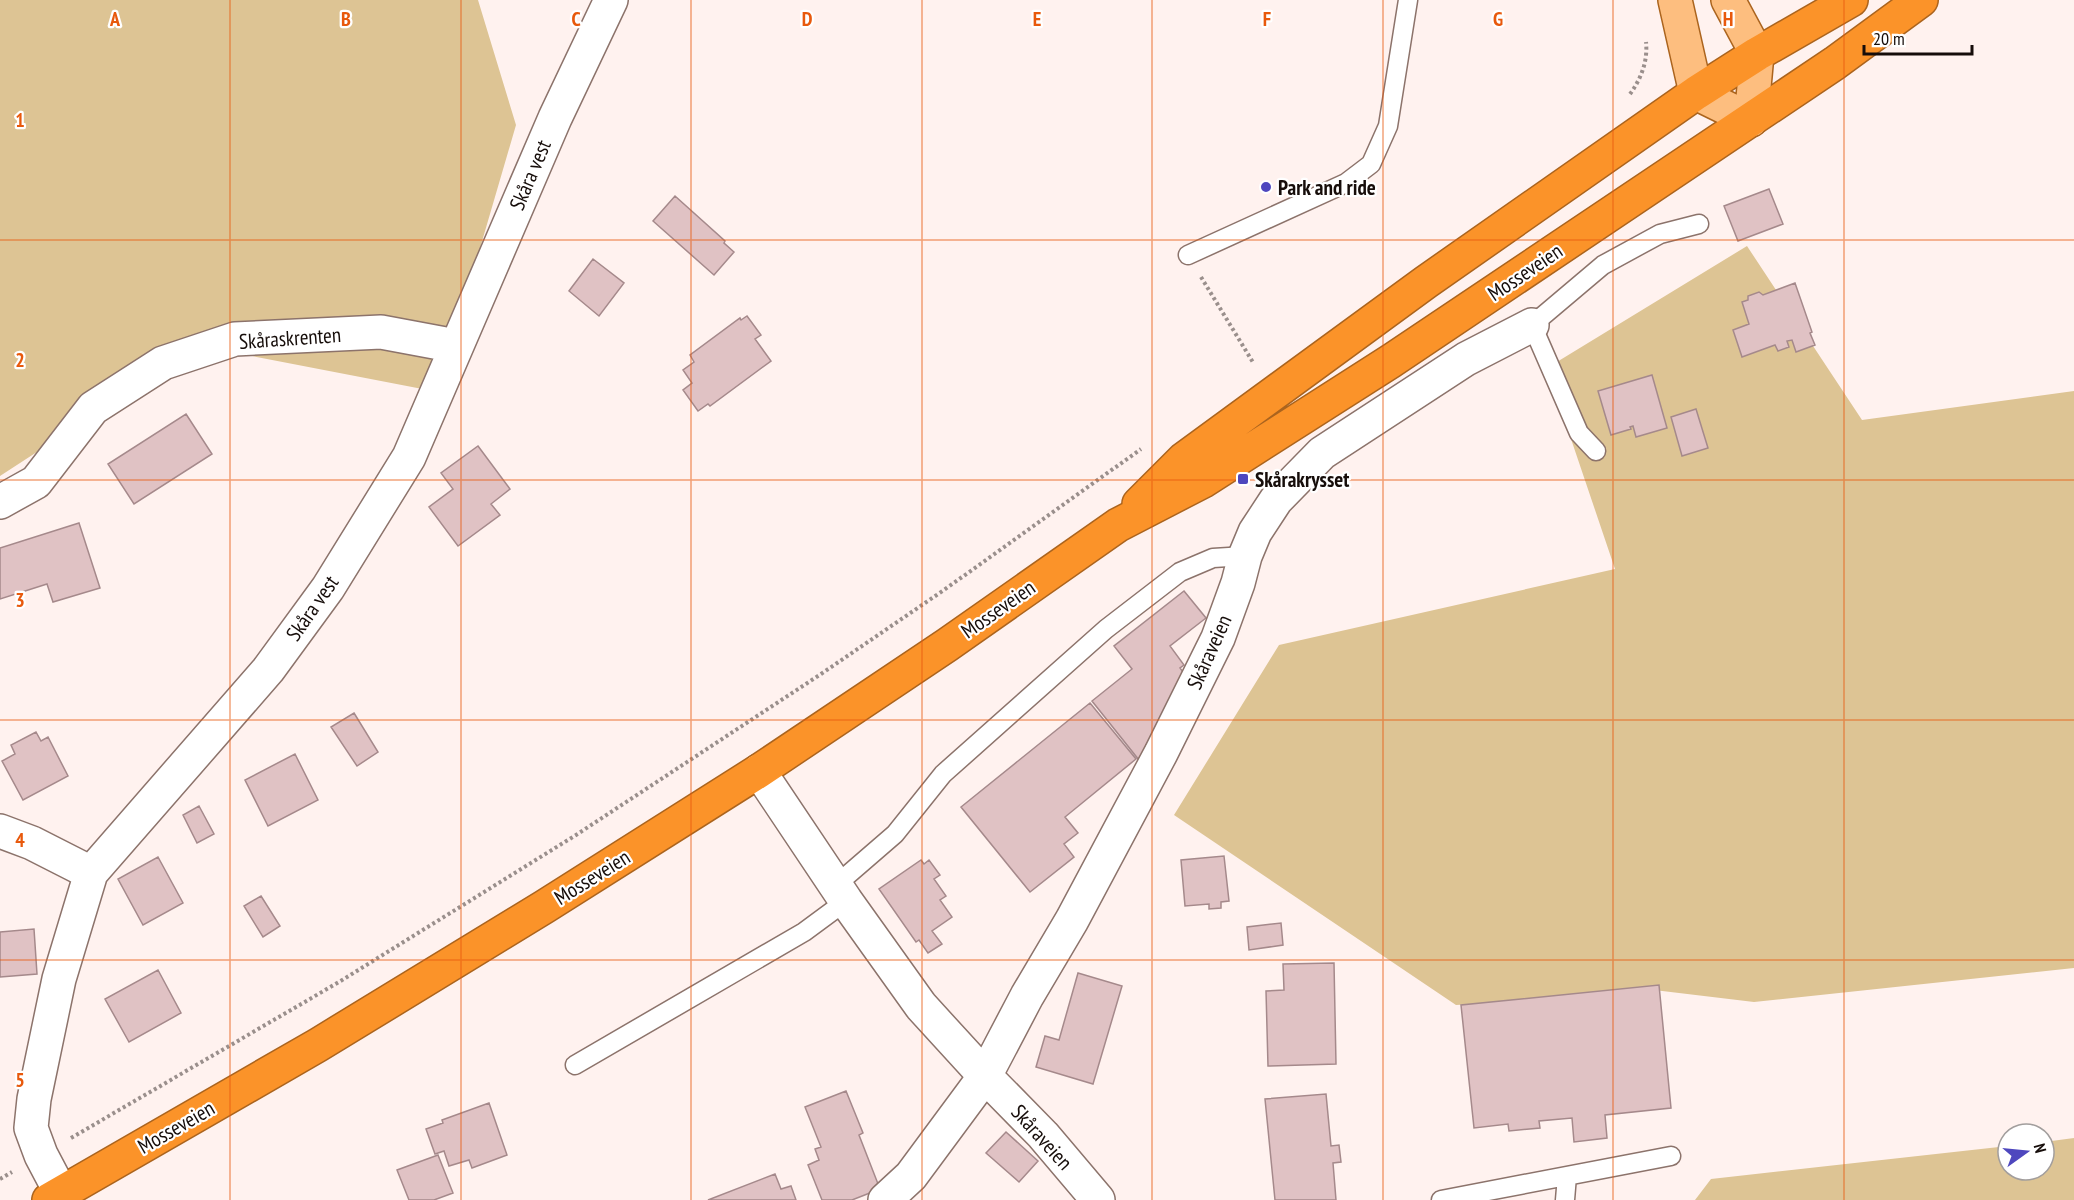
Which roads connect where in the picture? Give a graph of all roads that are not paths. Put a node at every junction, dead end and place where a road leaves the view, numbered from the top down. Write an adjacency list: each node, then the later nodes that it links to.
1 (611, 0): 13 (street, Skåra vest)
2 (1408, 0): 11 (lane)
3 (1675, 0): 8 (main road)
4 (1728, 0): 7 (main road)
5 (1851, 0): 7 (highway, Mosseveien)
6 (1921, 0): 9 (highway, Mosseveien)
7 (1757, 54): 8 (highway, Mosseveien); 9 (main road)
8 (1696, 93): 9 (main road); 16 (highway, Mosseveien)
9 (1751, 120): 16 (highway, Mosseveien)
10 (1699, 224): 12 (lane)
11 (1188, 255)
12 (1532, 325): 14 (lane); 17 (street, Skåraveien)
13 (456, 346): 15 (street, Skåraskrenten); 20 (street, Skåra vest)
14 (1596, 451)
15 (0, 502)
16 (1118, 525): 18 (highway, Mosseveien)
17 (1245, 555): 21 (lane); 23 (street, Skåraveien)
18 (759, 771): 21 (street, Skåraveien); 26 (highway, Mosseveien)
19 (0, 831): 20 (street)
20 (91, 873): 26 (street, Skåra vest)
21 (841, 893): 22 (lane); 23 (street, Skåraveien)
22 (575, 1065)
23 (985, 1076): 27 (street, Skåraveien); 28 (street, Skåraveien)
24 (1671, 1156): 25 (lane)
25 (1567, 1176): 29 (lane); 30 (lane)
26 (55, 1196)
27 (885, 1200)
28 (1098, 1200)
29 (1441, 1200)
30 (1565, 1200)

